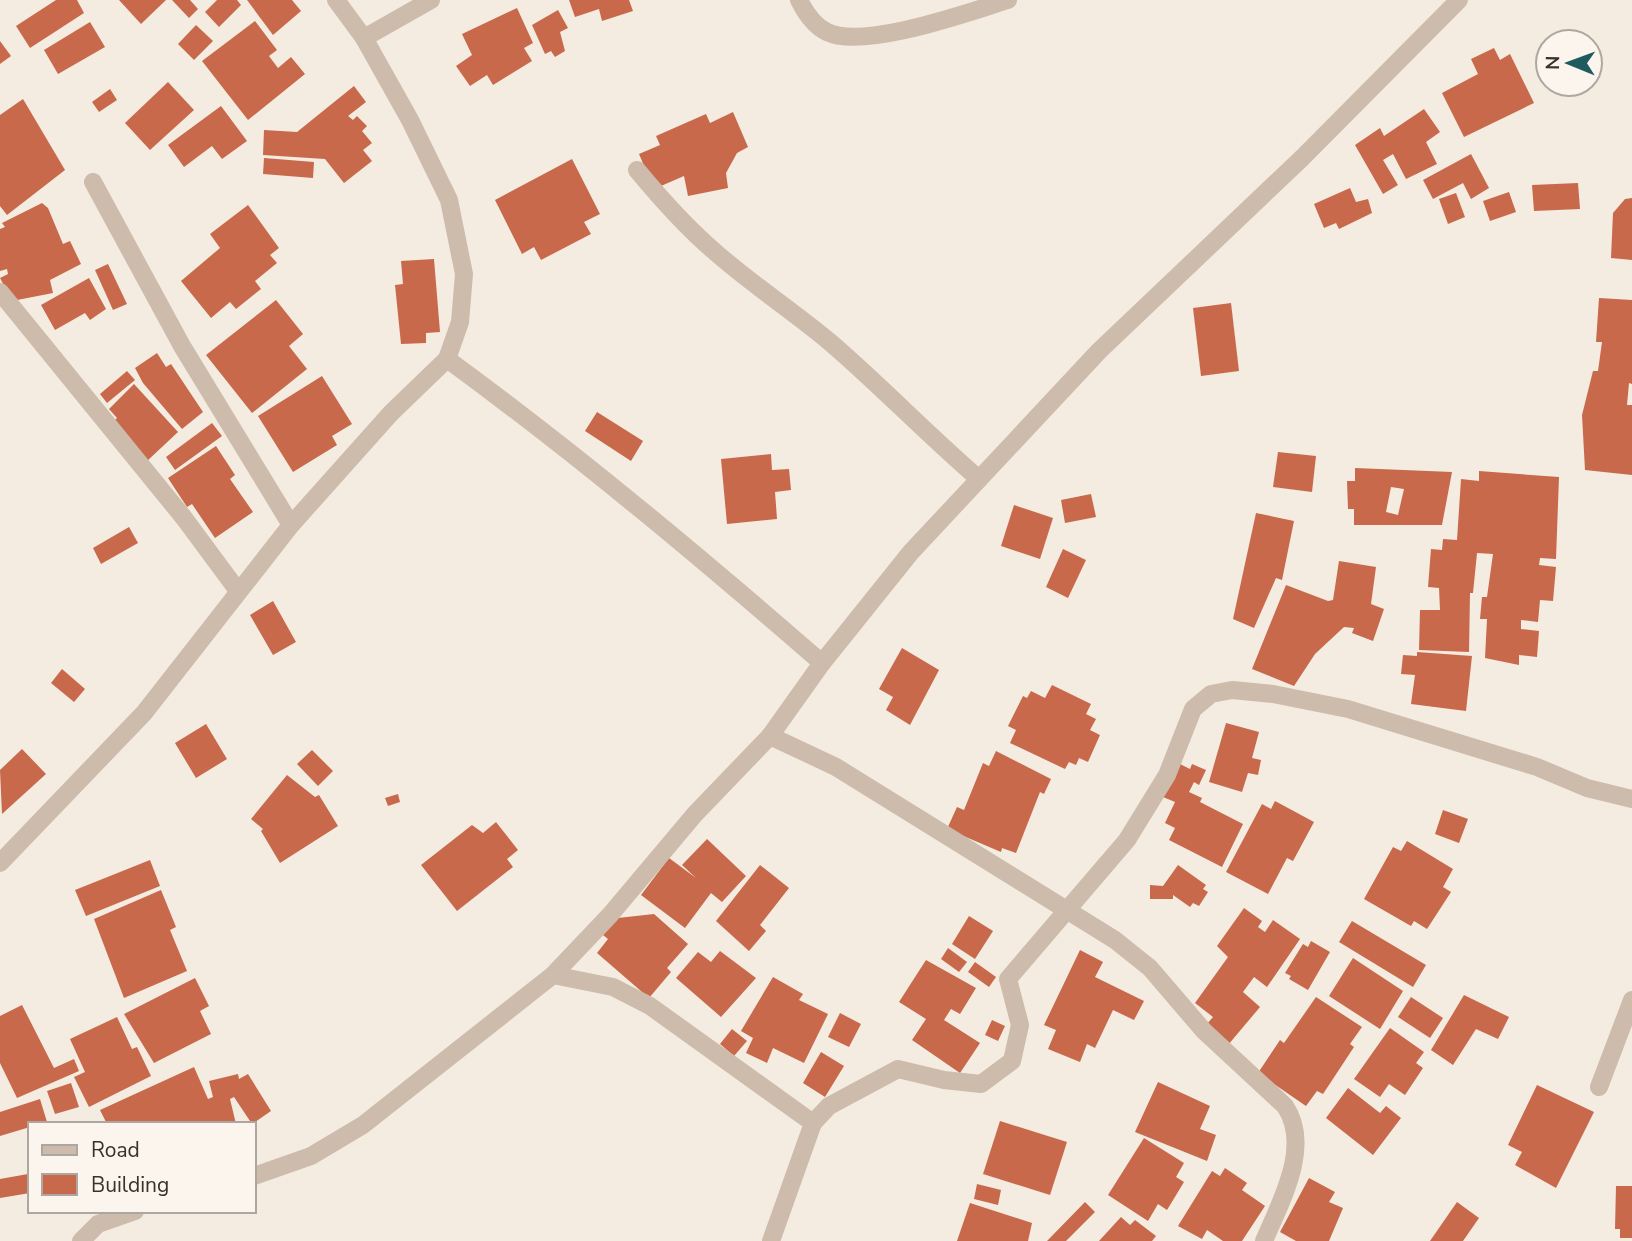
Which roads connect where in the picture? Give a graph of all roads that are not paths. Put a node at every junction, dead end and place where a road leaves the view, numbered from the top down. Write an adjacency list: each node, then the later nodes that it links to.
1 (336, 0): 6 (street)
2 (431, 0): 6 (street)
3 (799, 0): 4 (street)
4 (1008, 0)
5 (1459, 0): 11 (street)
6 (365, 38): 10 (street)
7 (637, 170): 11 (street)
8 (93, 182): 12 (street)
9 (3, 305): 13 (street)
10 (447, 359): 12 (street); 14 (street)
11 (979, 479): 14 (street)
12 (291, 525): 13 (street)
13 (237, 591): 17 (street)
14 (822, 663): 15 (street)
15 (770, 736): 18 (street); 19 (street)
16 (1632, 799): 18 (street)
17 (0, 863)
18 (1066, 911): 22 (street); 27 (street)
19 (553, 975): 22 (street); 23 (street)
20 (1632, 1000): 21 (street)
21 (1599, 1087)
22 (813, 1124): 26 (street)
23 (256, 1175)
24 (129, 1213): 25 (street)
25 (81, 1241)
26 (771, 1241)
27 (1265, 1241)

